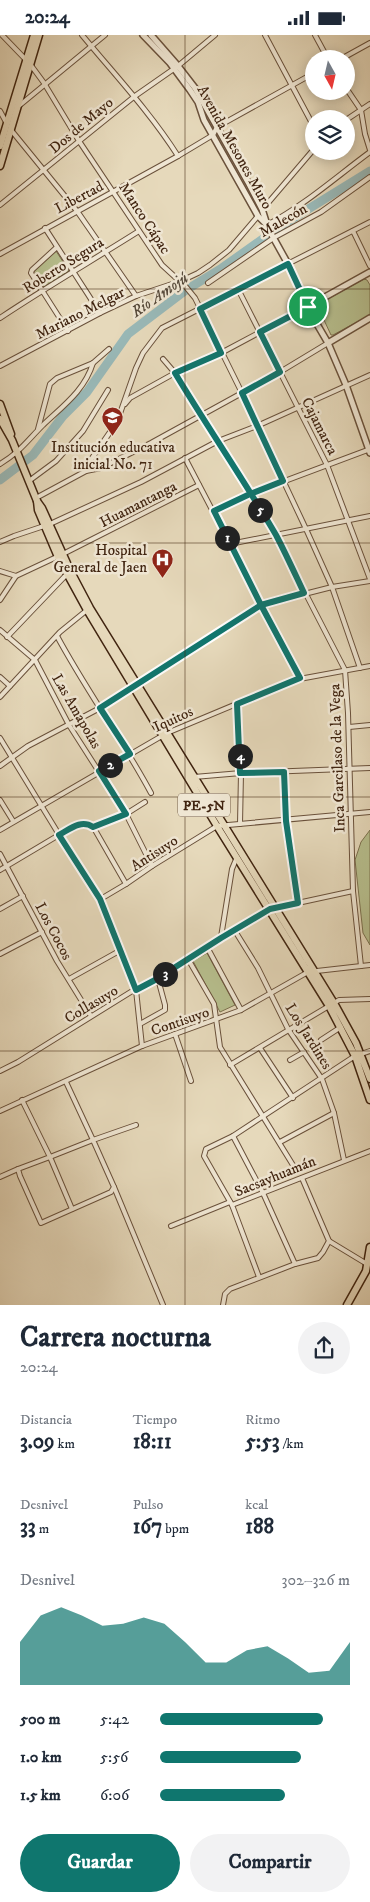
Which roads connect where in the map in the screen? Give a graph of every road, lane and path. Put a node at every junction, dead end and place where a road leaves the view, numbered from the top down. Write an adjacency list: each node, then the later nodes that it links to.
1 (2, 35): 15 (street, Manco Cápac)
2 (34, 35): 15 (highway)
3 (39, 35): 15 (highway)
4 (82, 35): 12 (street)
5 (105, 35): 12 (street)
6 (143, 35): 16 (street, Avenida Mesones Muro)
7 (151, 35): 16 (street, Avenida Mesones Muro)
8 (215, 35): 16 (street, Dos de Mayo)
9 (265, 35): 19 (street)
10 (315, 35): 13 (street)
11 (370, 43): 14 (street)
12 (91, 45): 18 (street); 20 (street)
13 (323, 50)
14 (355, 51)
15 (28, 62): 18 (street, Manco Cápac); 23 (highway); 28 (highway)
16 (176, 67): 20 (street, Dos de Mayo); 29 (street, Avenida Mesones Muro); 31 (street, Avenida Mesones Muro)
17 (305, 78): 19 (street)
18 (44, 83): 23 (street); 32 (street, Manco Cápac)
19 (291, 85): 26 (street); 29 (street)
20 (134, 96): 32 (street, Dos de Mayo); 35 (street)
21 (354, 100): 24 (street)
22 (370, 104): 24 (street)
23 (18, 106): 30 (highway)
24 (361, 110): 27 (street); 34 (street)
25 (0, 111): 28 (street)
26 (305, 111)
27 (355, 114)
28 (7, 124): 30 (street); 33 (highway)
29 (217, 127): 31 (street); 42 (street, Avenida Mesones Muro)
30 (11, 131): 37 (highway); 38 (street)
31 (213, 135): 35 (street, Libertad); 44 (street, Avenida Mesones Muro)
32 (79, 141): 38 (street, Dos de Mayo); 40 (street, Manco Cápac)
33 (0, 143)
34 (370, 151): 46 (street)
35 (178, 156): 40 (street, Libertad)
36 (305, 159): 42 (street, Mariano Melgar)
37 (0, 166)
38 (44, 171): 41 (street, Dos de Mayo); 43 (street)
39 (370, 177): 50 (street, Malecón)
40 (114, 191): 43 (street, Libertad); 48 (street, Manco Cápac)
41 (0, 205)
42 (262, 209): 44 (street, Mariano Melgar); 46 (street, Avenida Mesones Muro)
43 (77, 211): 47 (street, Libertad); 52 (street)
44 (258, 216): 46 (street, Avenida Mesones Muro); 58 (street, Mariano Melgar)
45 (370, 222): 49 (street)
46 (267, 226): 50 (street)
47 (45, 228): 51 (street); 53 (street, Libertad)
48 (139, 231): 52 (street, Roberto Segura); 58 (street, Manco Cápac)
49 (352, 231): 54 (street); 55 (street)
50 (274, 236): 54 (street); 59 (street, Malecón)
51 (56, 248): 57 (street); 61 (street)
52 (106, 252): 57 (street, Roberto Segura); 62 (street)
53 (0, 254)
54 (288, 264): 60 (street); 63 (street)
55 (370, 267)
56 (370, 272): 63 (street)
57 (73, 273): 61 (street, Roberto Segura); 65 (street)
58 (180, 281): 62 (street, Mariano Melgar); 64 (street, Manco Cápac)
59 (208, 283)
60 (238, 289): 64 (street); 71 (street, Cajamarca)
61 (42, 290): 67 (street, Roberto Segura); 70 (street)
62 (136, 296): 65 (street, Mariano Melgar)
63 (308, 307): 71 (street); 72 (street)
64 (200, 309): 69 (street); 74 (street, Manco Cápac)
65 (100, 313): 70 (street, Mariano Melgar)
66 (370, 318): 72 (street)
67 (0, 319)
68 (159, 323): 69 (street)
69 (162, 328): 85 (street)
70 (68, 331): 77 (street, Mariano Melgar)
71 (260, 332): 74 (street); 78 (street, Cajamarca)
72 (328, 343): 78 (street); 81 (street)
73 (109, 349): 76 (street)
74 (221, 353): 79 (street); 83 (street, Manco Cápac)
75 (163, 359): 79 (street, Inca Garcilaso de la Vega)
76 (93, 363): 90 (street); 90 (street)
77 (0, 366)
78 (280, 372): 83 (street); 86 (street, Cajamarca)
79 (175, 373): 85 (street); 87 (street, Inca Garcilaso de la Vega)
80 (370, 375): 81 (street)
81 (346, 385): 86 (street); 93 (street)
82 (108, 390): 99 (street)
83 (242, 393): 87 (street); 89 (street, Manco Cápac)
84 (0, 404): 91 (highway, PE-5N)
85 (123, 407): 98 (street)
86 (298, 408): 89 (street); 97 (street, Cajamarca)
87 (200, 415): 92 (street, Inca Garcilaso de la Vega); 98 (street)
88 (0, 419): 91 (highway, PE-5N)
89 (257, 426): 92 (street); 100 (street, Manco Cápac)
90 (33, 437): 94 (street)
91 (12, 440): 94 (highway, PE-5N)
92 (218, 441): 95 (street); 102 (street, Inca Garcilaso de la Vega)
93 (370, 451): 97 (street)
94 (19, 455): 96 (street); 99 (highway, PE-5N)
95 (186, 458): 101 (street); 107 (street)
96 (0, 464)
97 (328, 465): 100 (street); 106 (street, Cajamarca)
98 (86, 471): 103 (street)
99 (28, 478): 103 (highway, PE-5N)
100 (283, 481): 102 (street); 108 (street, Manco Cápac)
101 (199, 485): 104 (street); 112 (street, Huamantanga)
102 (250, 494): 104 (street); 109 (street, Inca Garcilaso de la Vega)
103 (36, 499): 107 (highway, PE-5N)
104 (214, 511): 111 (street)
105 (370, 516): 106 (street)
106 (348, 521): 108 (street); 116 (street, Cajamarca)
107 (47, 524): 110 (street); 112 (highway, PE-5N)
108 (306, 529): 109 (street); 117 (street, Manco Cápac)
109 (276, 536): 111 (street); 118 (street, Inca Garcilaso de la Vega)
110 (0, 543)
111 (230, 544): 120 (street)
112 (60, 555): 114 (highway, PE-5N); 115 (street, Huamantanga); 131 (highway, PE-5N)
113 (0, 571): 115 (street)
114 (67, 574): 121 (highway, PE-5N); 124 (street)
115 (16, 576): 119 (street)
116 (370, 580): 117 (street)
117 (332, 587): 118 (street); 127 (street, Manco Cápac)
118 (304, 593): 120 (street); 128 (street, Inca Garcilaso de la Vega)
119 (0, 600)
120 (261, 605): 130 (street); 131 (street)
121 (86, 610): 123 (street); 131 (highway, PE-5N)
122 (0, 630): 124 (street, Las Amapolas)
123 (57, 636): 125 (street); 135 (street)
124 (7, 637): 125 (street, Las Amapolas)
125 (35, 660): 132 (street); 136 (street, Las Amapolas)
126 (370, 666): 127 (street, Iquitos)
127 (360, 668): 128 (street, Iquitos)
128 (345, 670): 130 (street, Iquitos); 138 (street, Inca Garcilaso de la Vega)
129 (0, 677): 132 (street)
130 (300, 678): 134 (street, Iquitos)
131 (134, 685): 135 (street); 139 (highway, PE-5N)
132 (10, 687): 133 (street)
133 (0, 697)
134 (237, 704): 139 (street, Iquitos); 148 (street)
135 (100, 708): 136 (street); 141 (street)
136 (69, 725): 142 (street); 146 (street, Las Amapolas)
137 (370, 725): 138 (street)
138 (349, 727): 144 (street, Inca Garcilaso de la Vega)
139 (164, 734): 141 (street, Iquitos); 149 (highway, PE-5N); 160 (highway, PE-5N)
140 (0, 738): 142 (street)
141 (130, 754): 146 (street, Iquitos); 150 (street)
142 (12, 758): 143 (street); 153 (street)
143 (0, 766)
144 (350, 768): 145 (street); 147 (street); 156 (street, Inca Garcilaso de la Vega)
145 (370, 768)
146 (99, 771): 153 (street, Iquitos); 155 (street, Las Amapolas)
147 (284, 772): 148 (street); 158 (street)
148 (240, 773): 149 (street); 159 (street)
149 (194, 777): 160 (highway, PE-5N)
150 (151, 793)
151 (0, 800): 157 (street)
152 (145, 802): 155 (street)
153 (41, 806): 157 (street, Iquitos); 163 (street)
154 (370, 812): 156 (street, Antisuyo)
155 (126, 814): 161 (street); 166 (street, Las Amapolas)
156 (350, 815): 158 (street, Antisuyo); 170 (street, Inca Garcilaso de la Vega)
157 (13, 821): 162 (street, Iquitos)
158 (286, 821): 159 (street, Antisuyo); 173 (street)
159 (240, 824): 160 (street, Antisuyo)
160 (221, 826): 165 (highway, PE-5N); 166 (street, Antisuyo); 175 (highway, PE-5N)
161 (93, 827): 163 (street); 169 (street)
162 (0, 830)
163 (59, 835): 167 (street); 172 (street)
164 (0, 854): 167 (street, Los Cocos)
165 (237, 857): 175 (highway, PE-5N); 178 (street)
166 (152, 866): 169 (street, Antisuyo)
167 (7, 867): 168 (street); 171 (street, Los Cocos)
168 (0, 870)
169 (126, 885): 172 (street, Antisuyo)
170 (353, 891): 173 (street, Collasuyo); 184 (street, Inca Garcilaso de la Vega)
171 (23, 896): 174 (street); 177 (street, Los Cocos)
172 (100, 899): 180 (street)
173 (298, 903): 175 (street, Collasuyo)
174 (0, 909)
175 (273, 909): 176 (street, Collasuyo); 185 (highway, PE-5N)
176 (235, 931): 178 (street, Collasuyo); 189 (street, Los Jardines)
177 (42, 932): 181 (street); 186 (street, Los Cocos)
178 (221, 938): 179 (street, Collasuyo)
179 (207, 947): 182 (street, Collasuyo); 192 (street)
180 (121, 950): 186 (street); 188 (street)
181 (0, 954)
182 (188, 959): 187 (street, Collasuyo); 194 (street)
183 (370, 965): 184 (street, Contisuyo)
184 (361, 966): 185 (street, Contisuyo)
185 (312, 971): 189 (street, Contisuyo); 191 (highway, PE-5N)
186 (69, 979): 193 (street, Los Cocos)
187 (158, 979): 188 (street, Collasuyo); 195 (street)
188 (136, 990): 193 (street, Collasuyo); 195 (street)
189 (271, 995): 192 (street, Contisuyo); 197 (street, Los Jardines)
190 (370, 999): 191 (street)
191 (331, 1004): 196 (highway, PE-5N); 197 (street); 204 (highway, PE-5N)
192 (241, 1010): 194 (street, Contisuyo)
193 (91, 1016): 207 (street, Collasuyo)
194 (216, 1020): 198 (street, Contisuyo); 206 (street)
195 (140, 1023): 200 (street)
196 (341, 1027): 199 (street); 204 (highway, PE-5N)
197 (288, 1029): 201 (street); 203 (street, Los Jardines)
198 (175, 1033): 200 (street, Contisuyo); 210 (street)
199 (321, 1040)
200 (142, 1046): 211 (street, Contisuyo)
201 (260, 1048): 206 (street); 212 (street)
202 (370, 1051): 204 (street)
203 (304, 1052): 205 (street); 208 (street, Los Jardines)
204 (358, 1055): 208 (street); 209 (highway, PE-5N); 213 (highway, PE-5N)
205 (290, 1060)
206 (230, 1065): 217 (street)
207 (0, 1071)
208 (322, 1079): 212 (street); 216 (street, Los Jardines)
209 (370, 1079)
210 (191, 1081)
211 (66, 1082): 214 (street, Contisuyo); 220 (street)
212 (293, 1097): 217 (street)
213 (370, 1099)
214 (22, 1100): 215 (street, Contisuyo); 223 (street)
215 (0, 1111)
216 (334, 1113): 221 (street); 224 (street, Los Jardines)
217 (264, 1116): 219 (street); 221 (street)
218 (136, 1125): 220 (street)
219 (234, 1136): 230 (street); 231 (street)
220 (93, 1140): 223 (street); 229 (street)
221 (280, 1142): 226 (street)
222 (370, 1151): 224 (street, Sacsayhuamán)
223 (50, 1157): 225 (street); 232 (street)
224 (344, 1160): 228 (street, Sacsayhuamán)
225 (18, 1169): 227 (street); 232 (street)
226 (296, 1170)
227 (0, 1177)
228 (302, 1178): 230 (street, Sacsayhuamán); 234 (street)
229 (114, 1187): 232 (street); 239 (street)
230 (263, 1193): 231 (street, Sacsayhuamán); 236 (street)
231 (231, 1203): 233 (street); 238 (street, Sacsayhuamán)
232 (72, 1209)
233 (171, 1226)
234 (329, 1241): 236 (street); 237 (street)
235 (370, 1247): 237 (highway)
236 (294, 1264): 238 (street)
237 (369, 1267): 241 (highway)
238 (260, 1277): 240 (street)
239 (163, 1305)
240 (223, 1305)
241 (347, 1305)

